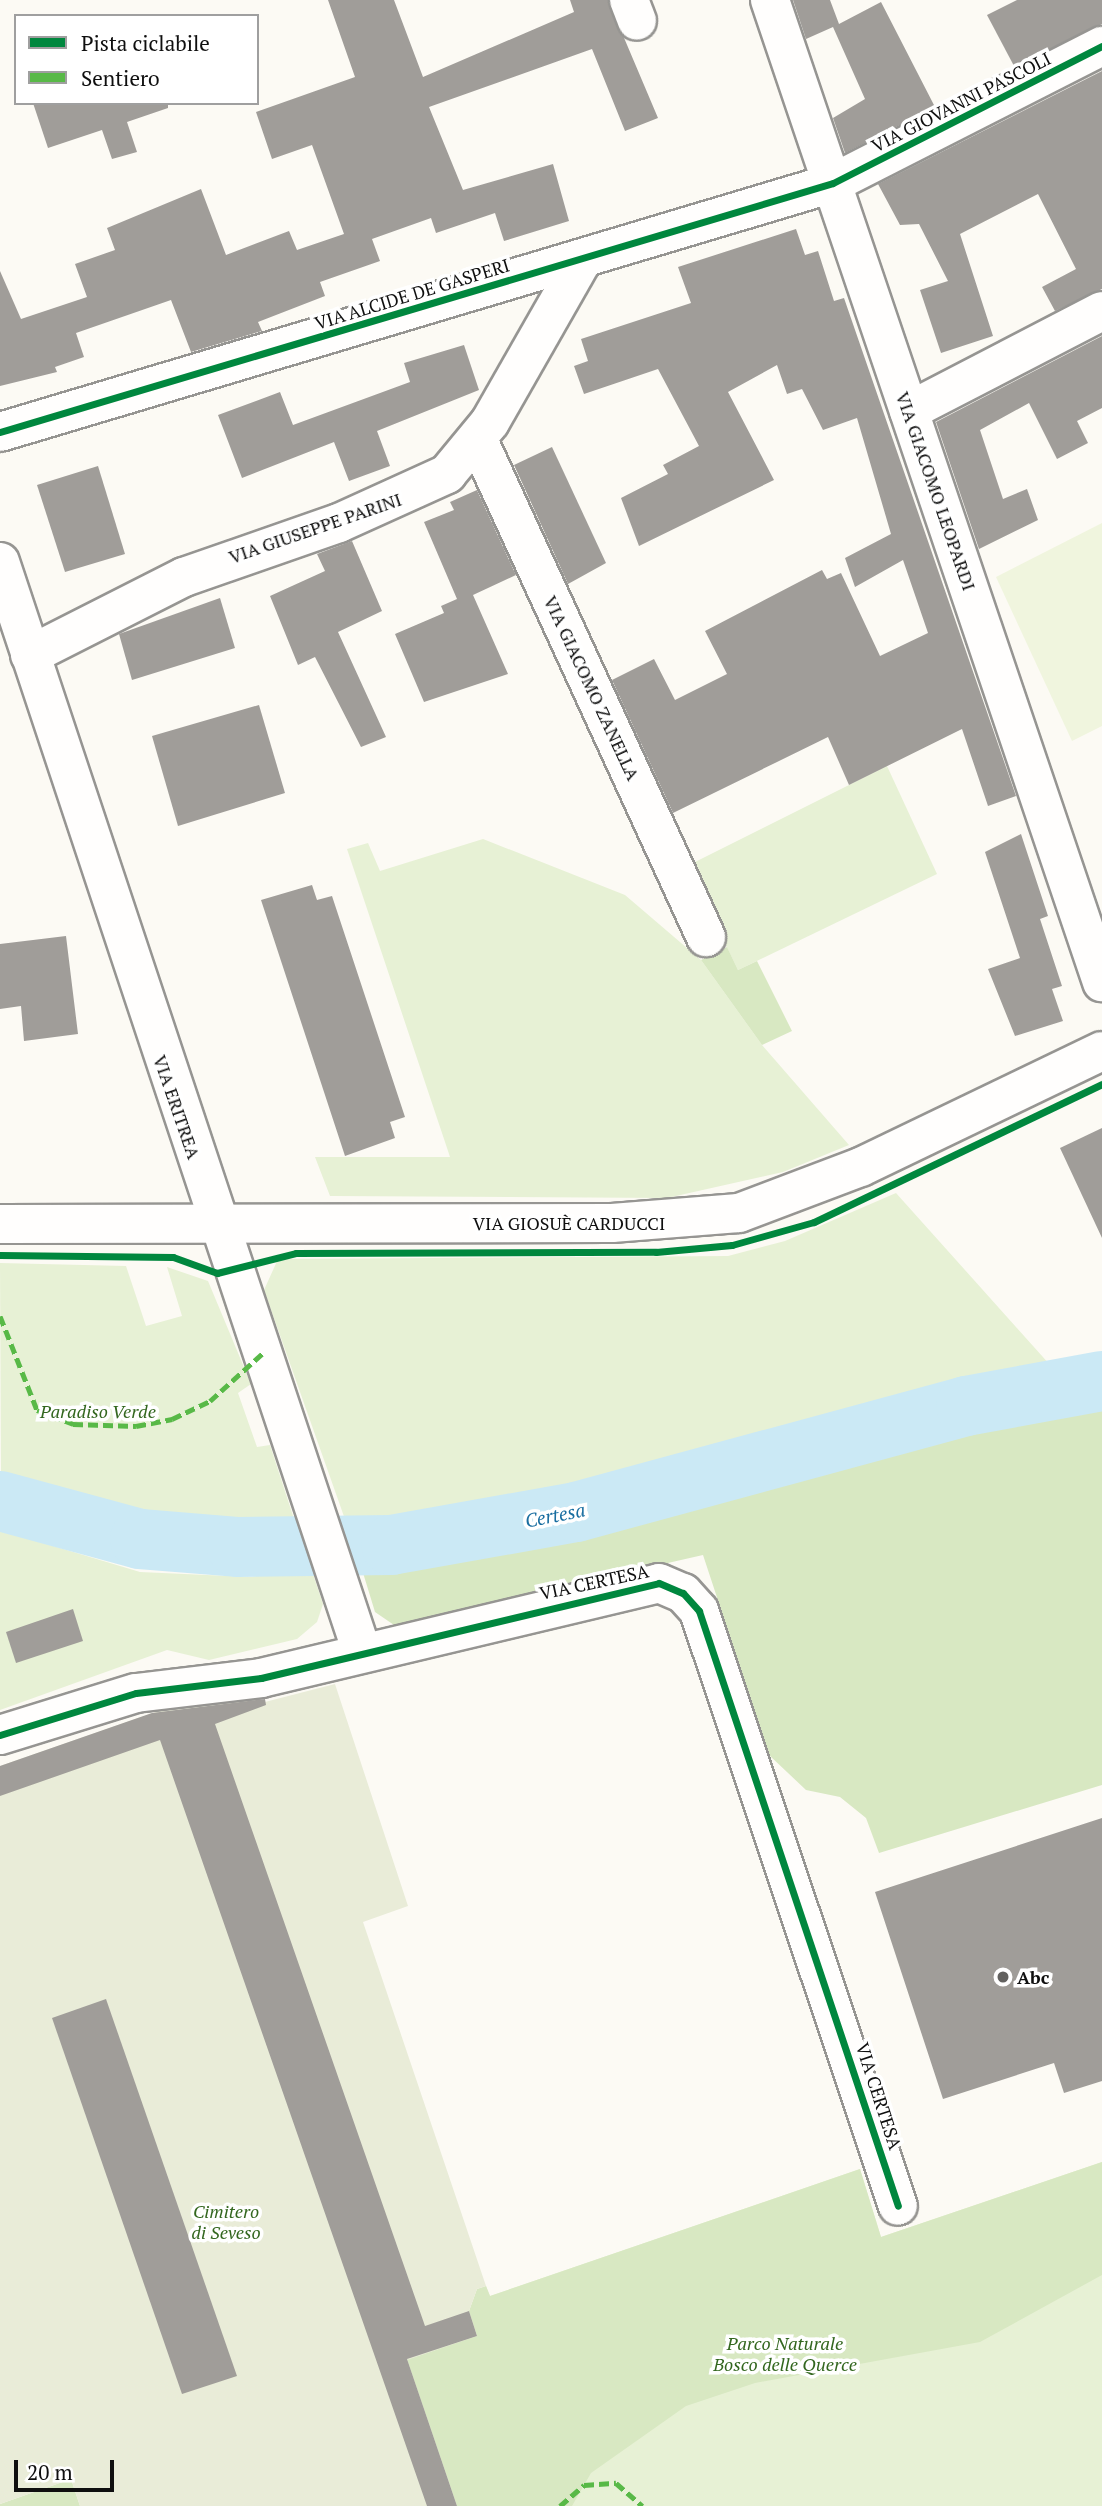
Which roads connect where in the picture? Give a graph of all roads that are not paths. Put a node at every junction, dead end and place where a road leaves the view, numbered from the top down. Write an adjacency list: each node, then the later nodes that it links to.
1 (770, 0): 3 (street, VIA GIACOMO LEOPARDI)
2 (1102, 46): 3 (street, VIA GIOVANNI PASCOLI)
3 (833, 183): 4 (street, VIA ALCIDE DE GASPERI); 6 (street, VIA GIACOMO LEOPARDI)
4 (583, 260): 7 (street, VIA ALCIDE DE GASPERI); 8 (street, VIA GIUSEPPE PARINI)
5 (1102, 311): 6 (street)
6 (909, 411): 12 (street, VIA GIACOMO LEOPARDI)
7 (0, 432)
8 (478, 440): 10 (street, VIA GIUSEPPE PARINI); 11 (street, VIA GIACOMO ZANELLA)
9 (0, 562): 10 (street, VIA ERITREA)
10 (30, 655): 15 (street, VIA ERITREA)
11 (706, 937)
12 (1102, 982)
13 (1102, 1051): 15 (street, VIA GIOSUÈ CARDUCCI)
14 (0, 1224): 15 (street, VIA GIOSUÈ CARDUCCI)
15 (218, 1224): 16 (street, VIA ERITREA)
16 (361, 1649): 17 (street, VIA CERTESA); 18 (street, VIA CERTESA)
17 (0, 1735)
18 (898, 2206)

